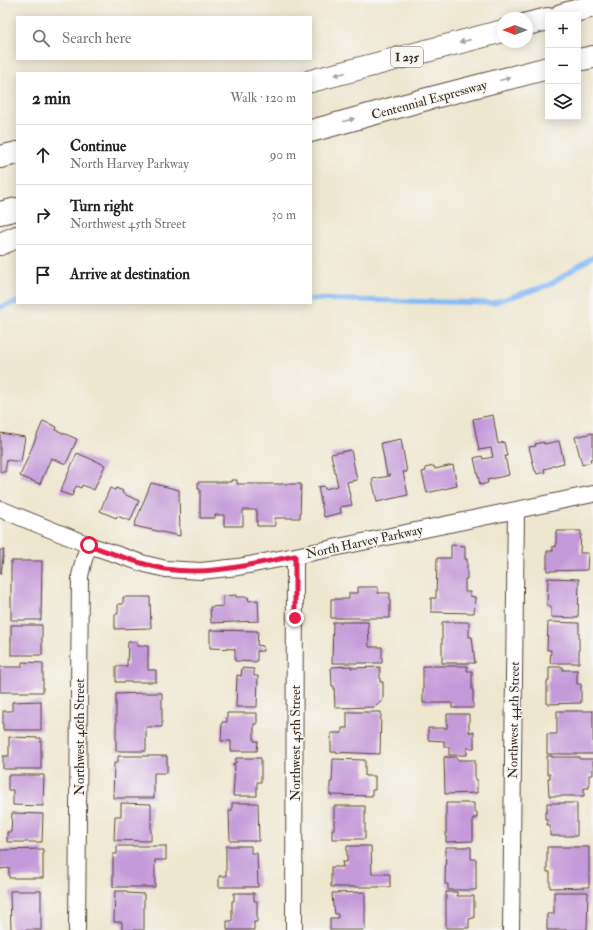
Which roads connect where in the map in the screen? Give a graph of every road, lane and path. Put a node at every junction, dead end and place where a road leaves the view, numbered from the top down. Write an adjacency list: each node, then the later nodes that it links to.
1 (593, 6): 2 (highway)
2 (572, 12)
3 (545, 19): 4 (highway)
4 (533, 22)
5 (497, 33): 9 (highway, I 235, one-way to 9)
6 (593, 57): 7 (highway)
7 (581, 59)
8 (545, 69): 10 (highway, Centennial Expressway, one-way to 8)
9 (312, 81)
10 (312, 131)
11 (16, 153): 12 (highway)
12 (0, 157)
13 (16, 210): 14 (highway)
14 (0, 213)
15 (16, 238): 16 (highway)
16 (0, 244)
17 (593, 494): 19 (street, North Harvey Parkway)
18 (0, 510): 20 (street, North Harvey Parkway)
19 (516, 510): 21 (street, North Harvey Parkway); 24 (street, Northwest 44th Street)
20 (89, 545): 21 (street, North Harvey Parkway); 22 (street, Northwest 46th Street)
21 (295, 556): 23 (street, Northwest 45th Street)
22 (77, 930)
23 (294, 930)
24 (511, 930)

